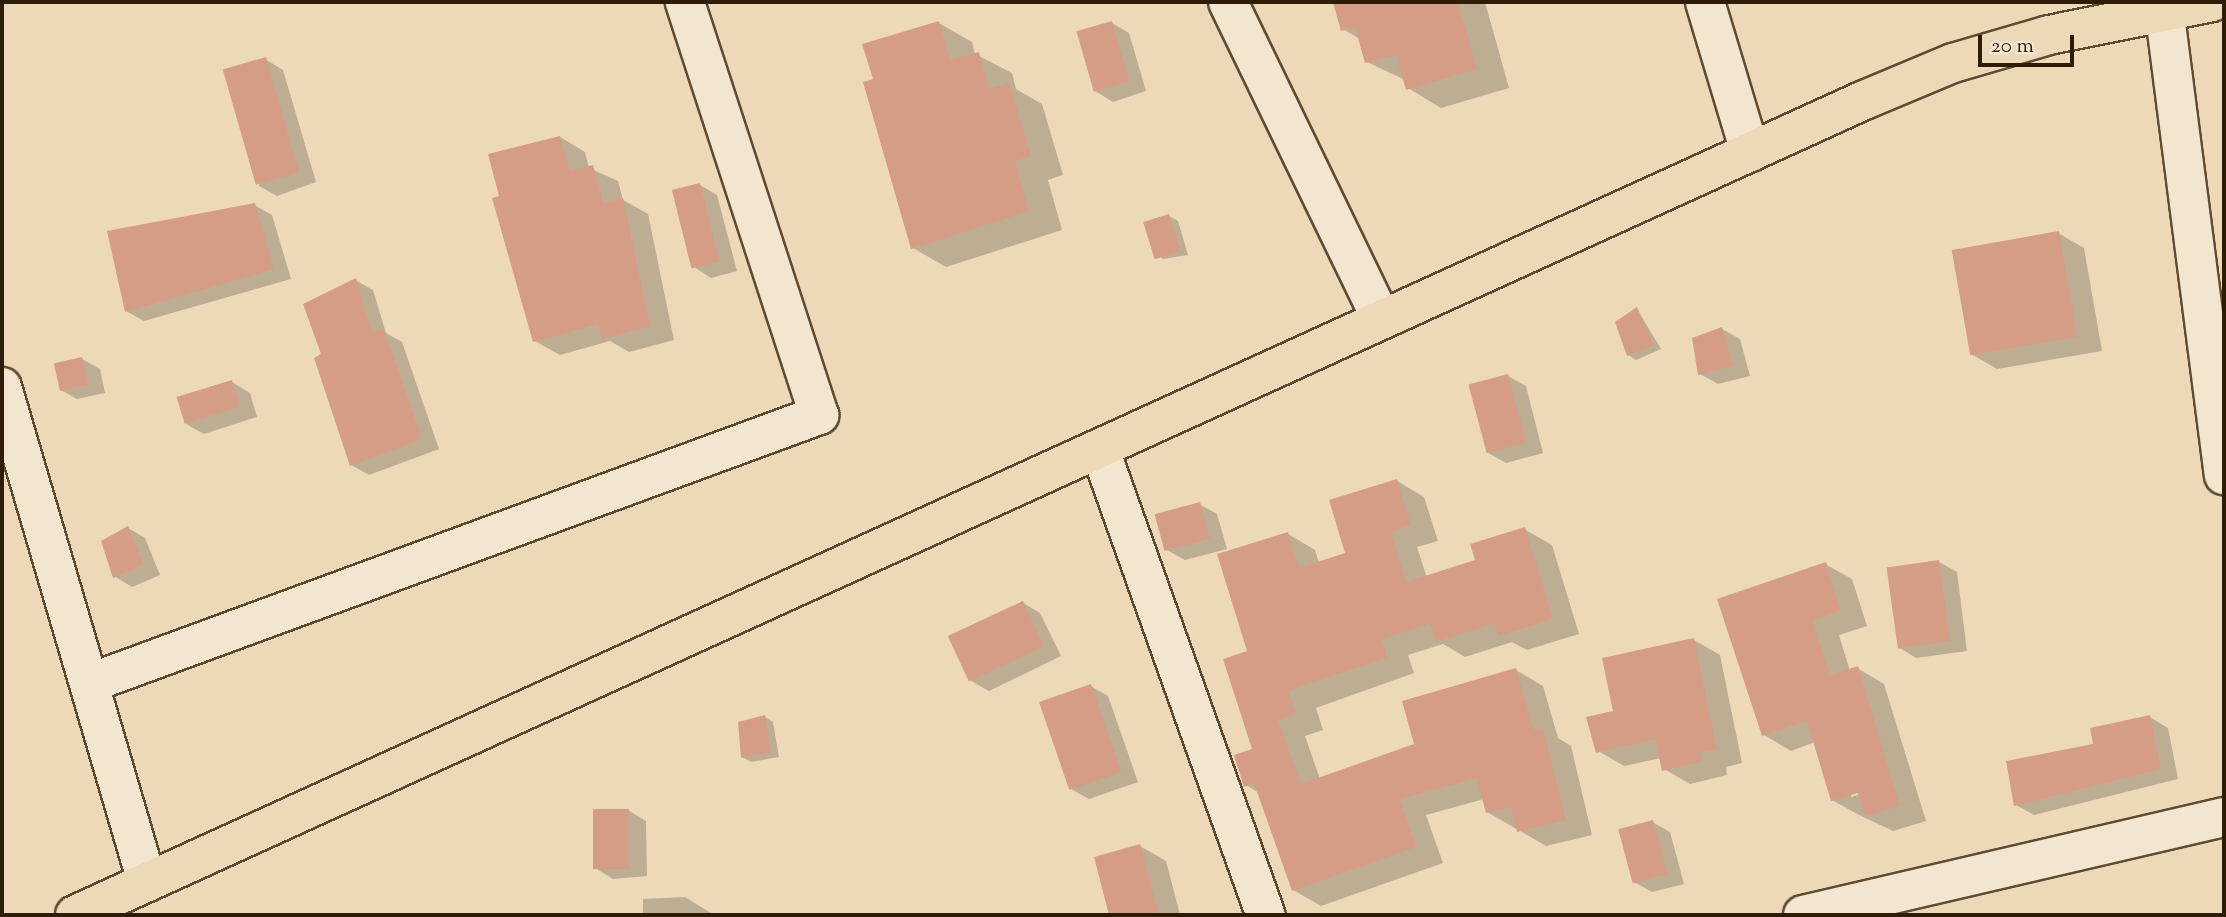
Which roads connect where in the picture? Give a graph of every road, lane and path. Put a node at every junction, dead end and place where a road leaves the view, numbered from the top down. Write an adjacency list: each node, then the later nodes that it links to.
1 (684, 2): 11 (street)
2 (1227, 2): 7 (street)
3 (1705, 2): 6 (street)
4 (2211, 2): 5 (main road)
5 (2164, 8): 6 (main road); 10 (street)
6 (1750, 152): 7 (main road)
7 (1381, 318): 9 (main road)
8 (2, 387): 11 (street)
9 (1100, 450): 13 (main road); 15 (street)
10 (2224, 475)
11 (90, 683): 13 (street)
12 (2224, 817): 16 (street)
13 (148, 882): 14 (main road)
14 (96, 911)
15 (1266, 915)
16 (1803, 915)

